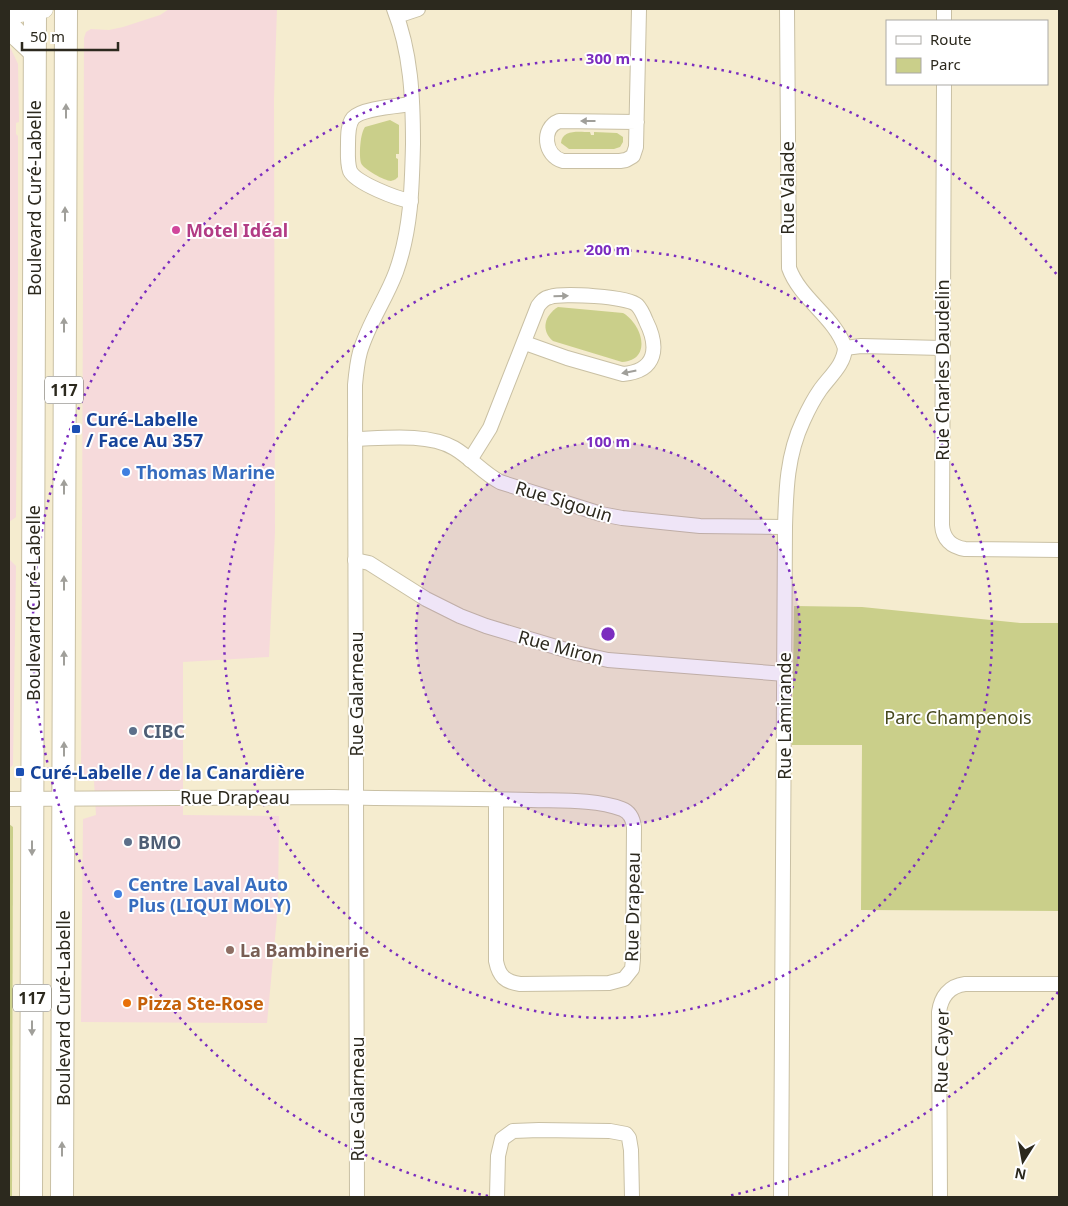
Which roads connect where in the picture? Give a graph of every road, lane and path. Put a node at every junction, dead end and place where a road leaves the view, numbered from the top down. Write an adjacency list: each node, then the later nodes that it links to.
1 (38, 9): 7 (street); 9 (main road, Boulevard Curé-Labelle / 117)
2 (66, 9): 24 (main road, Boulevard Curé-Labelle / 117, one-way to 2)
3 (418, 9): 6 (street)
4 (639, 9): 12 (street)
5 (787, 9): 15 (street, Rue Valade)
6 (395, 12): 11 (street, Rue Galarneau)
7 (9, 13)
8 (9, 26): 9 (main road)
9 (34, 51): 26 (main road, Boulevard Curé-Labelle / 117)
10 (944, 85): 16 (street, Rue Charles Daudelin)
11 (412, 104): 13 (street, Rue Galarneau); 13 (street)
12 (637, 122): 12 (street, one-way to 12)
13 (411, 200): 17 (street, Rue Galarneau)
14 (525, 343): 14 (street, one-way to 14); 18 (street)
15 (845, 348): 16 (street); 19 (street, Rue Lamirande)
16 (942, 348): 20 (street, Rue Charles Daudelin)
17 (355, 439): 18 (street, Rue Sigouin); 21 (street, Rue Galarneau)
18 (470, 460): 19 (street, Rue Sigouin)
19 (785, 527): 22 (street, Rue Lamirande)
20 (1059, 550)
21 (356, 560): 22 (street, Rue Miron); 23 (street, Rue Galarneau)
22 (785, 674): 34 (street, Rue Lamirande)
23 (356, 797): 24 (street, Rue Drapeau); 27 (street, Rue Drapeau); 31 (street, Rue Galarneau)
24 (64, 798): 26 (street, Rue Drapeau); 30 (main road, Boulevard Curé-Labelle / 117, one-way to 24)
25 (9, 799): 26 (street, Rue Drapeau)
26 (32, 799): 29 (main road, Boulevard Curé-Labelle / 117, one-way to 29)
27 (496, 799): 27 (street, Rue Drapeau)
28 (1059, 984): 35 (street, Rue Cayer)
29 (31, 1197)
30 (62, 1197)
31 (357, 1197)
32 (497, 1197): 33 (street)
33 (632, 1197)
34 (781, 1197)
35 (940, 1197)

